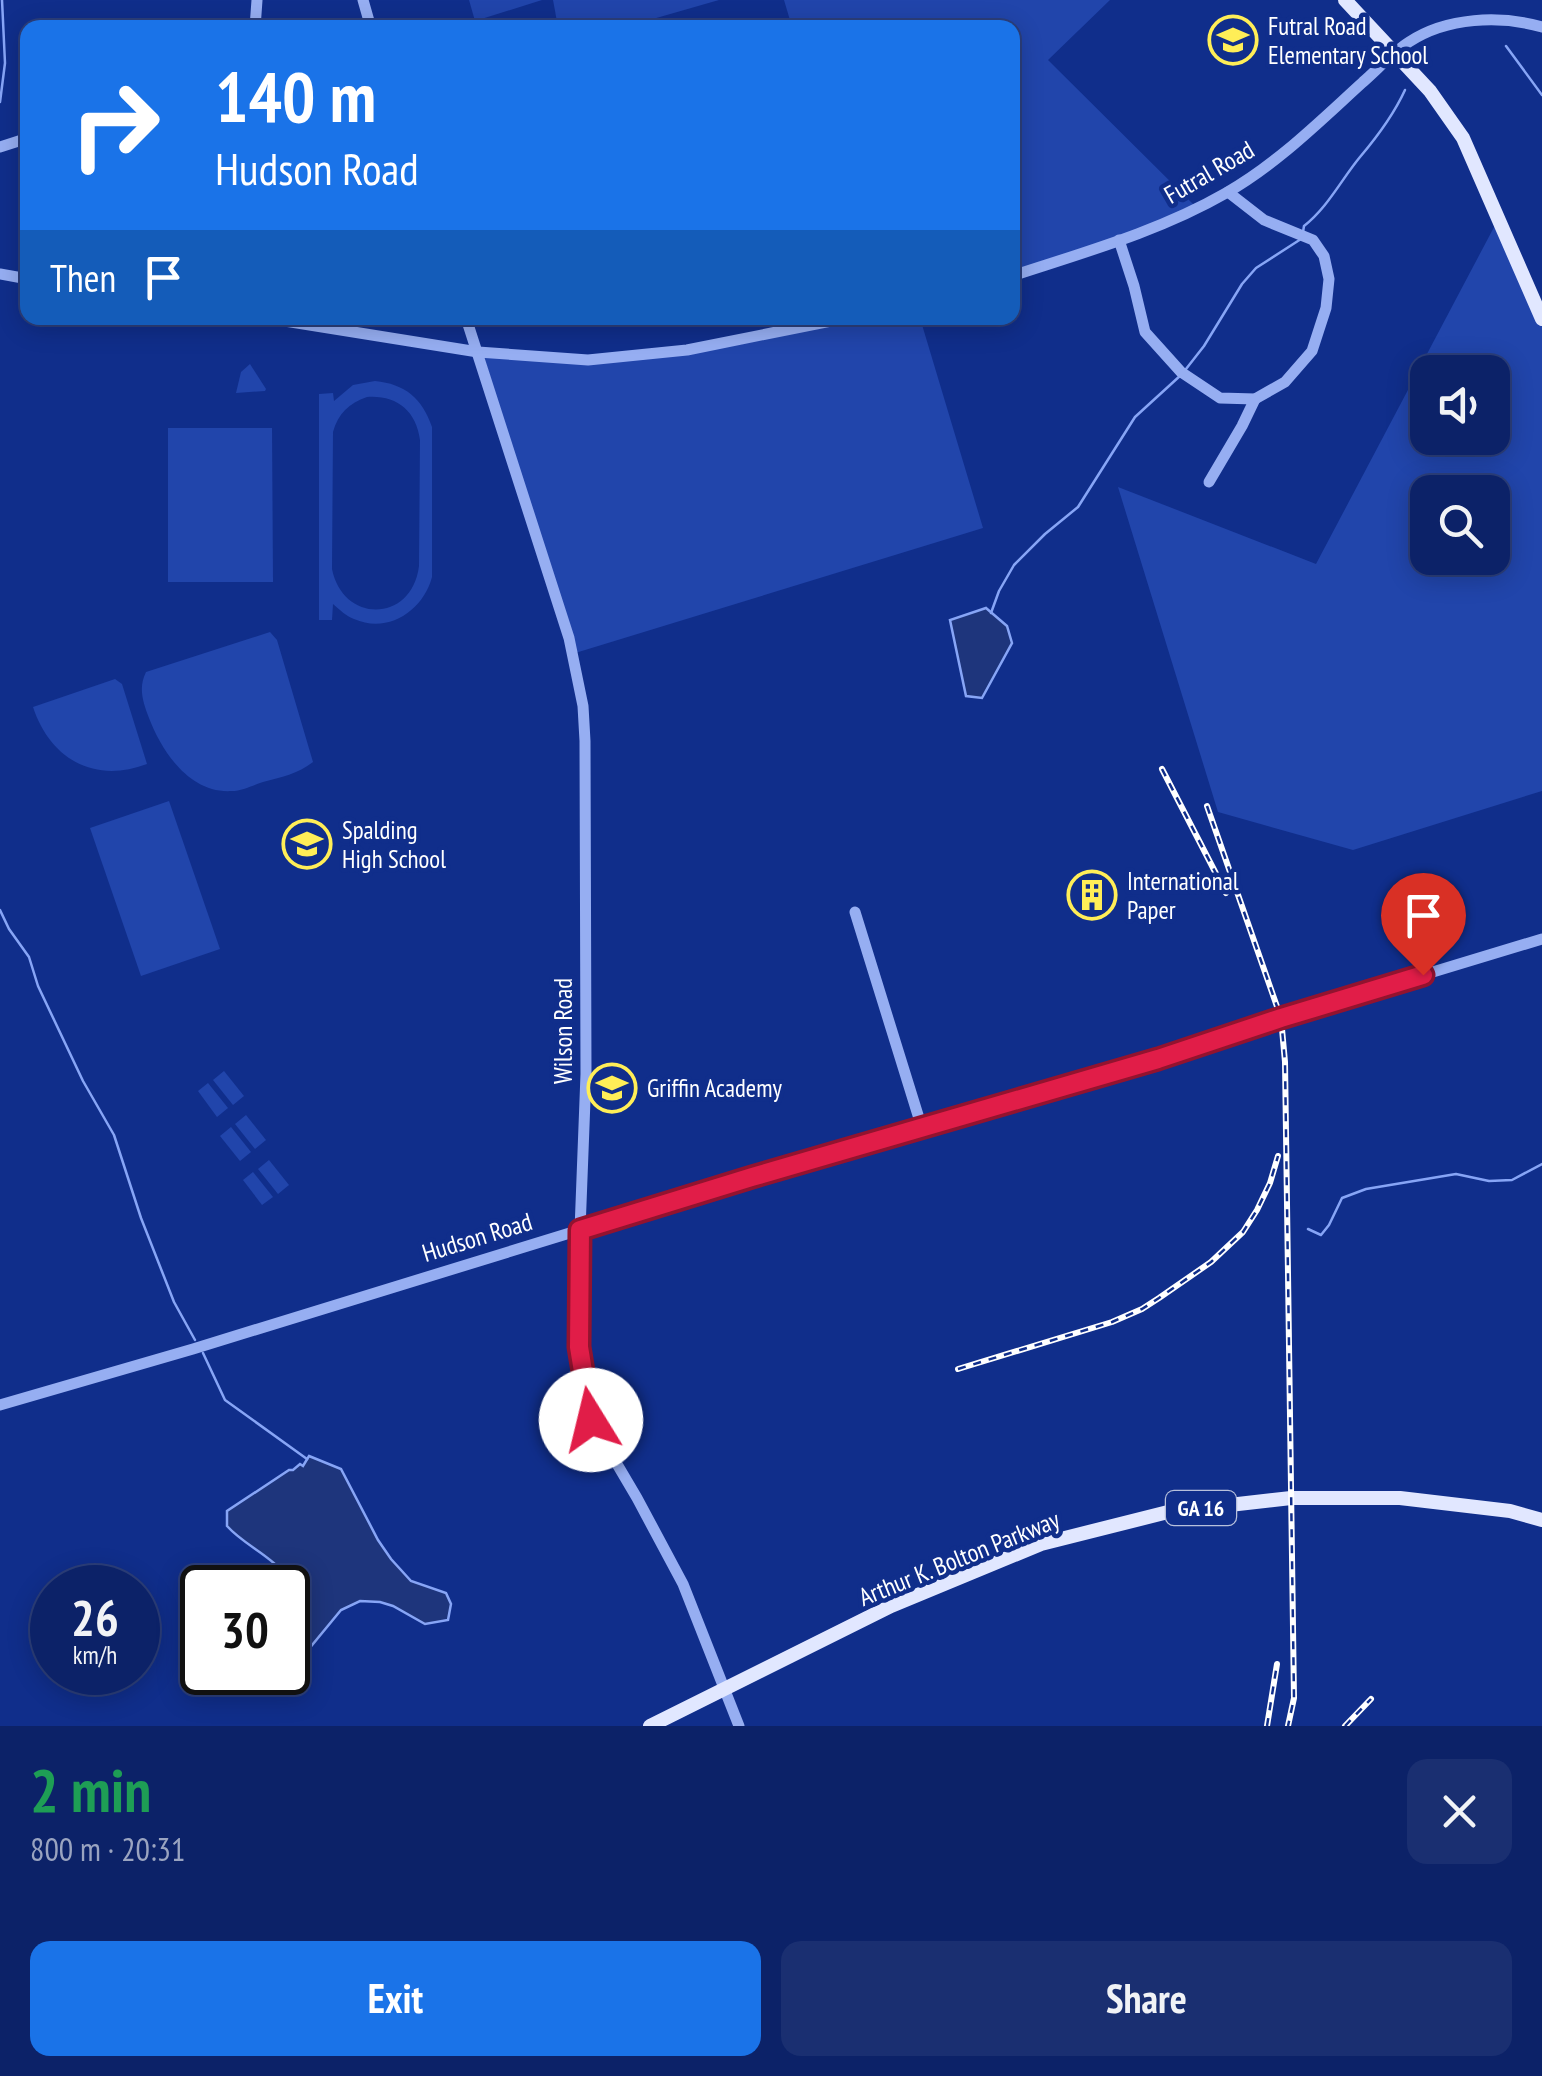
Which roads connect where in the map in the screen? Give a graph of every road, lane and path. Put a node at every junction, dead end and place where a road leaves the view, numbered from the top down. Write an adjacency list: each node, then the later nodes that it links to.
1 (1345, 0): 3 (main road)
2 (1542, 27): 3 (street, Futral Road)
3 (1395, 53): 4 (street, Futral Road); 7 (main road)
4 (1228, 192): 5 (street, Futral Road); 12 (street)
5 (1119, 240): 6 (street, Futral Road); 12 (street)
6 (1020, 273)
7 (1542, 319)
8 (310, 325): 11 (street)
9 (468, 325): 11 (street, Wilson Road)
10 (812, 325): 11 (street)
11 (478, 352): 17 (street, Wilson Road)
12 (1256, 399): 13 (street)
13 (1208, 482)
14 (855, 912): 16 (street)
15 (1542, 938): 16 (street, Hudson Road)
16 (922, 1128): 17 (street, Hudson Road)
17 (580, 1230): 18 (street, Hudson Road); 20 (street, Wilson Road)
18 (0, 1404)
19 (1542, 1520): 20 (main road, Arthur K. Bolton Parkway / GA 16)
20 (726, 1689): 21 (main road, Arthur K. Bolton Parkway / GA 16); 22 (street, Wilson Road)
21 (650, 1726)
22 (739, 1726)

